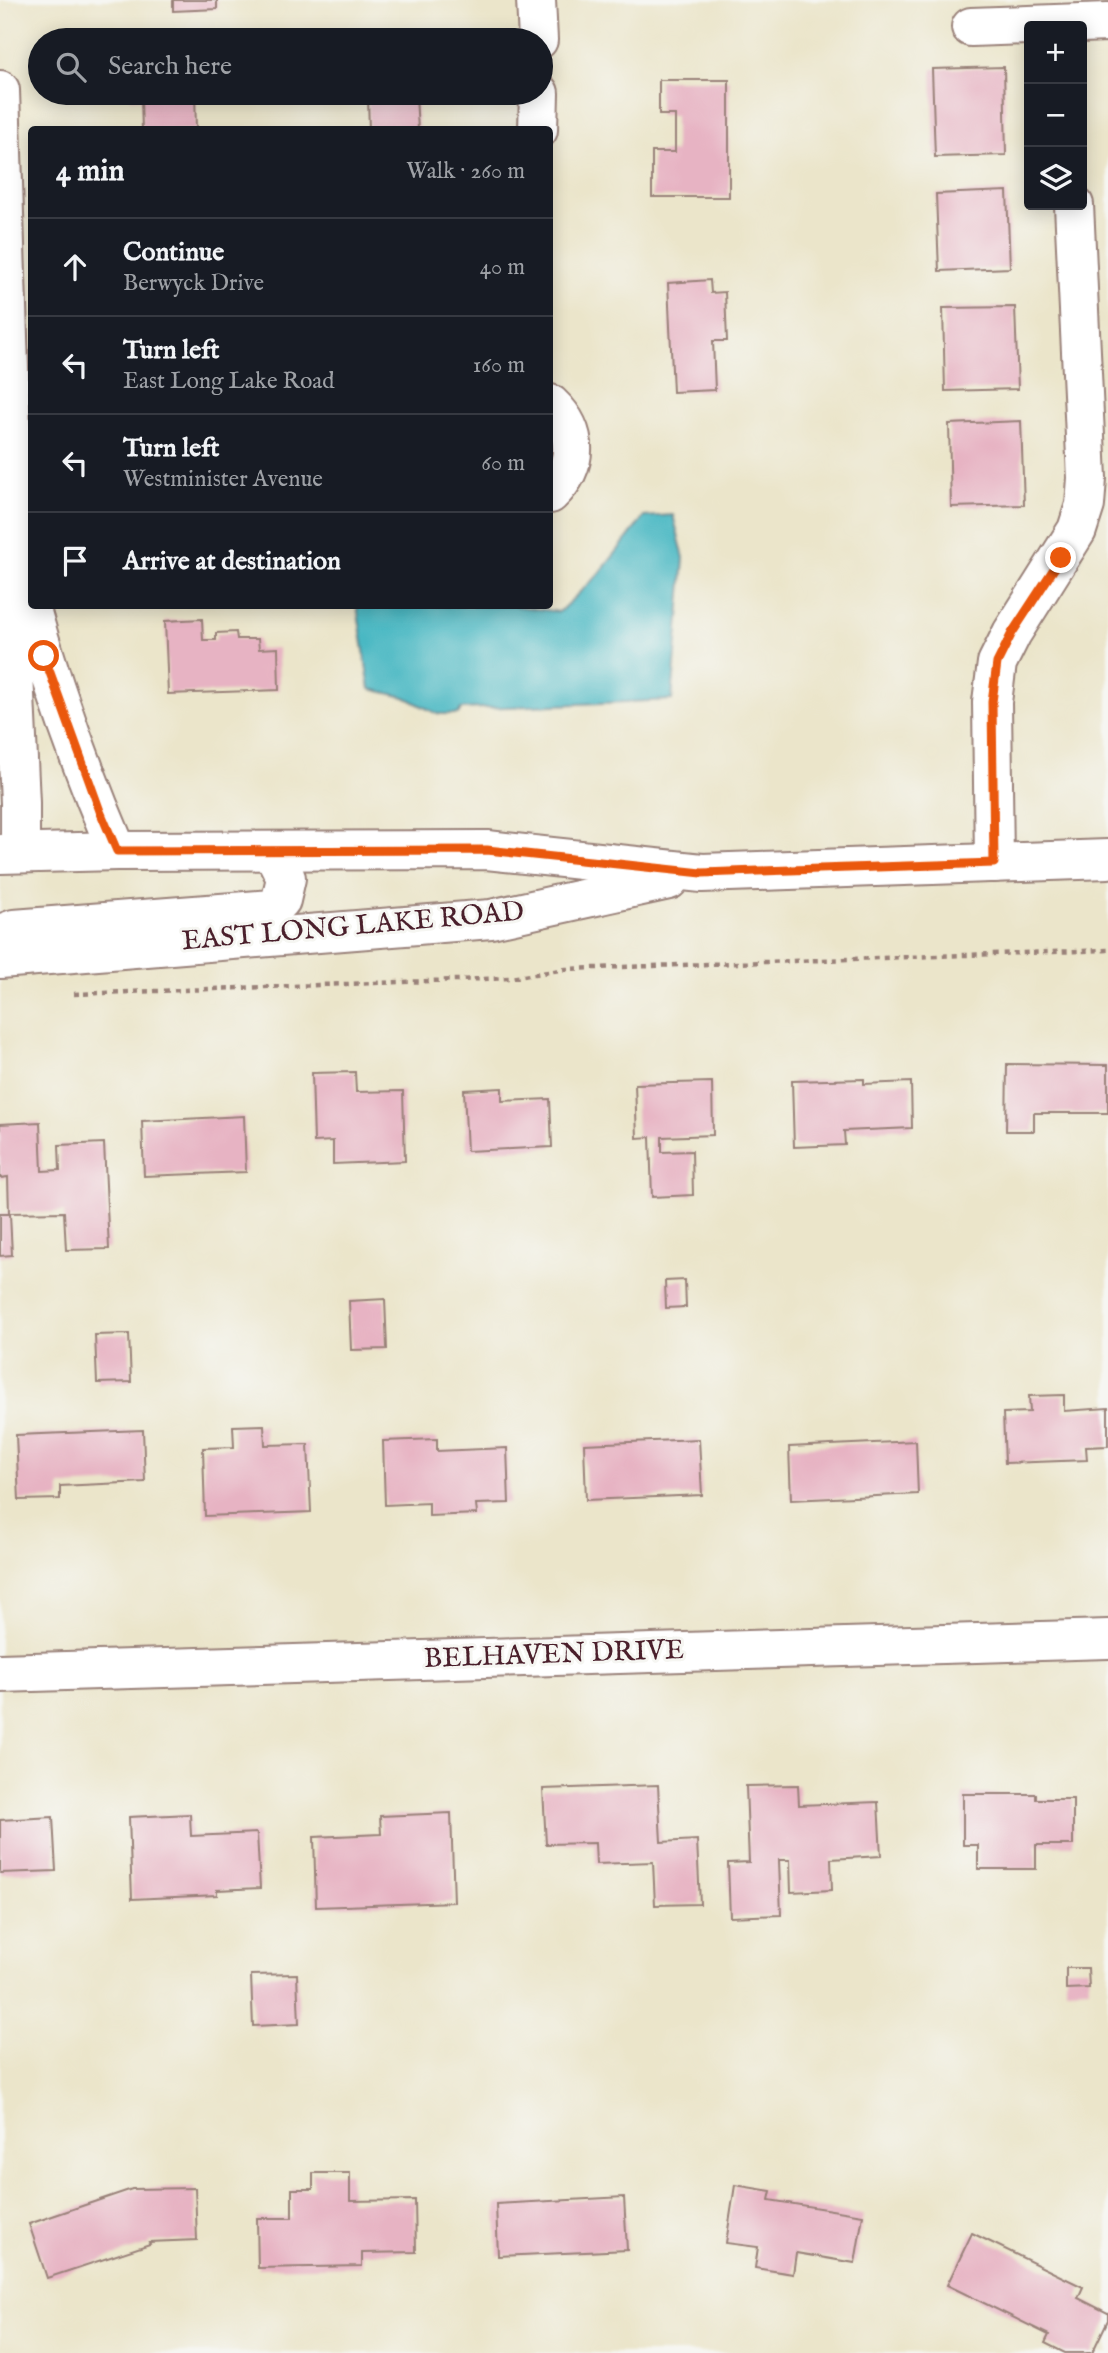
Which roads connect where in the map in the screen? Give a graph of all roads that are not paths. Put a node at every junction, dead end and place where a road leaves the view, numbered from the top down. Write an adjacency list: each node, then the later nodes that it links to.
1 (536, 0): 6 (street)
2 (1108, 22): 3 (street)
3 (1087, 23)
4 (1024, 26): 5 (street)
5 (971, 27)
6 (537, 28)
7 (0, 90): 13 (street)
8 (539, 105): 9 (street)
9 (538, 126)
10 (1074, 210): 21 (street)
11 (553, 407): 12 (street)
12 (553, 490)
13 (23, 511): 14 (street)
14 (15, 552): 15 (street); 19 (street)
15 (28, 599)
16 (31, 609): 17 (street)
17 (117, 851): 18 (street, EAST LONG LAKE ROAD); 19 (street, EAST LONG LAKE ROAD)
18 (273, 852): 22 (street, EAST LONG LAKE ROAD); 23 (street)
19 (10, 853)
20 (1108, 859): 21 (street, EAST LONG LAKE ROAD)
21 (994, 863): 22 (street, EAST LONG LAKE ROAD)
22 (702, 873): 24 (street, EAST LONG LAKE ROAD)
23 (0, 934)
24 (0, 959)
25 (1108, 1639): 26 (street, BELHAVEN DRIVE)
26 (0, 1673)

